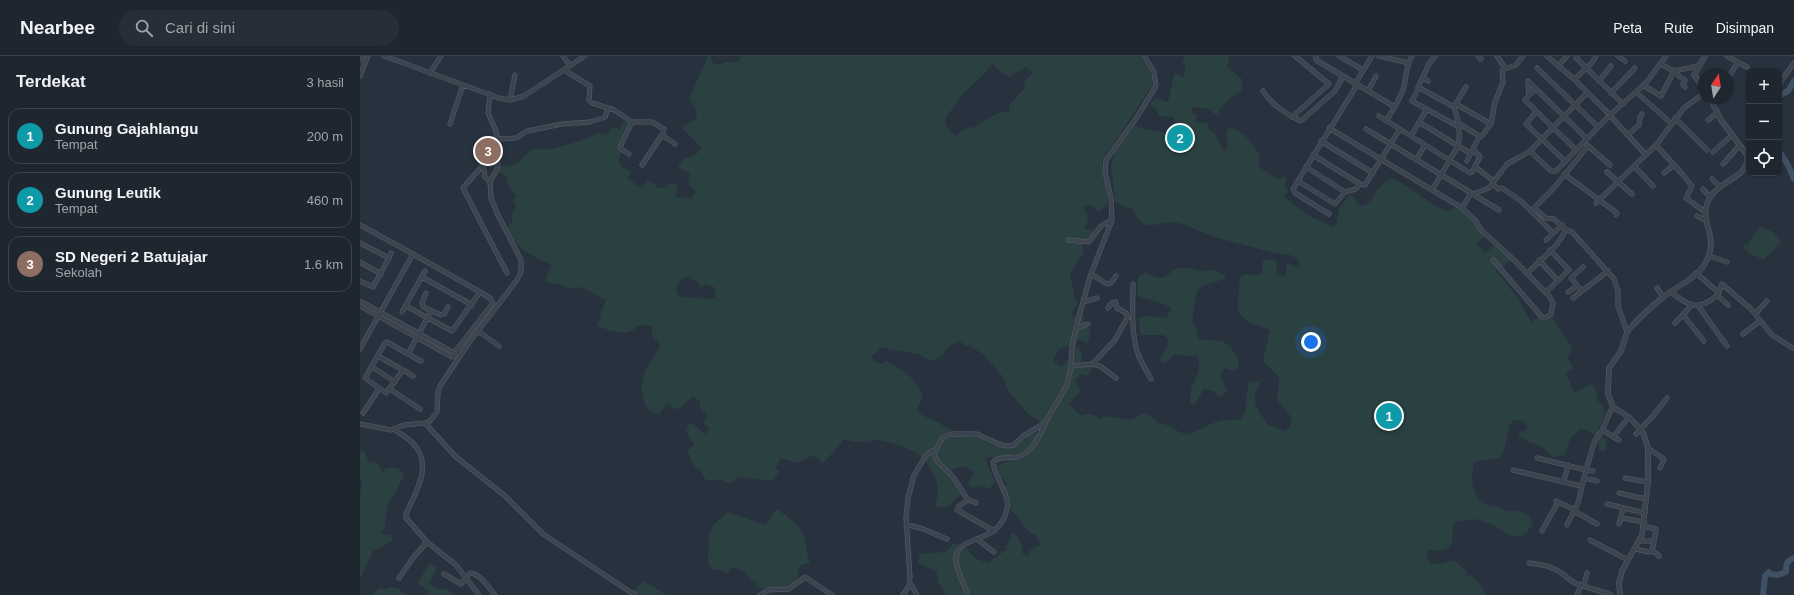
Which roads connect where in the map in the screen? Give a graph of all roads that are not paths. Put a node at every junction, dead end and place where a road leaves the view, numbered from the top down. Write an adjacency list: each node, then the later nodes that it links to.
1 (362, 56): 25 (street)
2 (368, 56): 46 (street)
3 (384, 56): 44 (street)
4 (441, 56): 44 (street)
5 (563, 56): 32 (street)
6 (585, 56): 32 (street)
7 (1144, 56): 164 (street)
8 (1295, 56): 84 (street)
9 (1316, 56): 47 (street)
10 (1339, 56): 42 (street)
11 (1372, 56): 42 (street)
12 (1379, 56): 28 (street)
13 (1412, 56): 28 (street)
14 (1436, 56): 49 (street)
15 (1498, 56): 36 (street)
16 (1523, 56): 36 (street)
17 (1547, 56): 31 (street)
18 (1567, 56): 31 (street)
19 (1596, 56): 40 (street)
20 (1618, 56): 26 (street)
21 (1666, 56): 30 (street)
22 (1705, 56): 34 (street)
23 (1727, 56): 27 (street)
24 (1575, 57): 40 (street)
25 (360, 60)
26 (1626, 61)
27 (1738, 62): 35 (street); 39 (street)
28 (1409, 63): 75 (street)
29 (1794, 63): 51 (street)
30 (1660, 64): 43 (street); 57 (street)
31 (1559, 65): 50 (street)
32 (570, 66): 41 (street)
33 (1611, 66): 53 (street)
34 (1698, 66): 43 (street); 54 (street)
35 (1747, 67)
36 (1506, 68): 91 (street)
37 (1537, 68): 71 (street)
38 (1635, 68): 66 (street)
39 (1734, 68)
40 (1586, 69): 50 (street); 53 (street)
41 (564, 70): 70 (street); 76 (street)
42 (1363, 70): 55 (street)
43 (1675, 72): 57 (street); 60 (street)
44 (430, 73): 56 (street)
45 (515, 75): 70 (street)
46 (360, 76)
47 (1343, 76): 55 (street); 84 (street)
48 (1376, 76): 63 (street)
49 (1422, 78): 52 (street); 58 (street)
50 (1575, 80): 65 (street)
51 (1782, 80)
52 (1428, 81)
53 (1599, 81): 66 (street)
54 (1698, 81)
55 (1356, 84): 63 (street); 95 (street)
56 (464, 85): 67 (street); 90 (street)
57 (1643, 85): 64 (street)
58 (1419, 87): 74 (street); 77 (street)
59 (1466, 87): 74 (street)
60 (1685, 87)
61 (1536, 89): 68 (street); 68 (street); 83 (street)
62 (1263, 91): 84 (street)
63 (1368, 91): 75 (street)
64 (1636, 92): 72 (street); 92 (street)
65 (1587, 93): 71 (street); 81 (street)
66 (1611, 93): 72 (street)
67 (490, 94): 70 (street); 104 (street)
68 (1529, 95): 78 (street)
69 (1698, 98): 85 (street)
70 (510, 100)
71 (1575, 104): 83 (street); 94 (street)
72 (1623, 104): 81 (street)
73 (1713, 104): 79 (street)
74 (1455, 106): 91 (street); 93 (street)
75 (1395, 108): 87 (street)
76 (608, 109): 88 (street); 104 (street)
77 (1427, 109): 89 (street); 93 (street)
78 (1536, 112): 97 (street); 105 (street)
79 (1717, 113): 86 (street); 102 (street)
80 (1642, 114): 99 (street)
81 (1610, 115): 94 (street); 99 (street)
82 (1378, 116): 87 (street)
83 (1564, 116): 97 (street); 106 (street)
84 (1292, 117)
85 (1675, 118): 92 (street); 118 (street)
86 (1708, 120)
87 (1386, 121): 98 (street)
88 (632, 122): 100 (street); 121 (street)
89 (1419, 122): 101 (street); 113 (street)
90 (450, 124)
91 (1491, 124): 103 (street)
92 (1672, 124): 111 (street)
93 (1458, 125): 103 (street); 113 (street)
94 (1598, 127): 106 (street)
95 (1329, 128): 107 (street); 124 (street)
96 (1366, 128): 109 (street)
97 (1553, 128): 105 (street); 117 (street)
98 (1400, 129): 101 (street); 109 (street)
99 (1628, 134): 123 (street)
100 (662, 135): 108 (street); 132 (street)
101 (1411, 136): 110 (street)
102 (1732, 136): 112 (street); 120 (street)
103 (1479, 137): 115 (street)
104 (498, 139): 129 (street)
105 (1541, 139): 116 (street); 128 (street)
106 (1585, 140): 114 (street); 117 (street)
107 (1321, 141): 122 (street); 138 (street)
108 (675, 144)
109 (1390, 144): 124 (street); 125 (street)
110 (1425, 145): 125 (street); 126 (street)
111 (1656, 145): 123 (street); 134 (street)
112 (1740, 145): 130 (street); 150 (street)
113 (1458, 146): 119 (street); 126 (street)
114 (1588, 146): 133 (street); 141 (street)
115 (1473, 149): 127 (street); 137 (street)
116 (1530, 150): 128 (street); 146 (street)
117 (1576, 150): 128 (street)
118 (1706, 150)
119 (1468, 152)
120 (1713, 152)
121 (629, 154)
122 (1313, 155): 136 (street); 148 (street)
123 (1646, 155): 135 (street)
124 (1381, 159): 138 (street); 151 (street)
125 (1416, 160): 142 (street)
126 (1450, 160): 137 (street); 142 (street)
127 (1467, 161)
128 (1565, 161)
129 (498, 163): 131 (street); 145 (street)
130 (1723, 164)
131 (483, 165): 145 (street); 185 (street)
132 (642, 165)
133 (1610, 165)
134 (1674, 165): 140 (street); 160 (street)
135 (1634, 166): 147 (street); 149 (street)
136 (1306, 167): 144 (street); 153 (street)
137 (1475, 168): 146 (street)
138 (1373, 172): 148 (street)
139 (1607, 172): 147 (street)
140 (1664, 173)
141 (1564, 174): 157 (street); 167 (street)
142 (1441, 175): 151 (street); 154 (street)
143 (1712, 179): 150 (street)
144 (1298, 181): 153 (street); 161 (street)
145 (490, 182): 230 (street)
146 (1493, 182): 154 (street); 169 (street)
147 (1616, 182): 155 (street); 157 (street)
148 (1360, 184): 153 (street)
149 (1653, 186)
150 (1720, 187): 156 (street)
151 (1432, 190): 158 (street)
152 (1703, 190): 156 (street)
153 (1345, 192)
154 (1472, 194): 158 (street); 159 (street)
155 (1632, 194)
156 (1710, 197): 160 (street)
157 (1597, 201): 162 (street)
158 (1462, 208): 189 (street)
159 (1499, 210)
160 (1705, 212): 165 (street)
161 (1329, 214)
162 (1616, 215)
163 (1697, 216): 165 (street)
164 (1112, 220): 170 (street); 188 (street)
165 (1705, 220): 176 (street)
166 (360, 225): 175 (street)
167 (1562, 225): 168 (street); 169 (street)
168 (1565, 229): 173 (street); 184 (street)
169 (1553, 233): 171 (street)
170 (1068, 240)
171 (1546, 240)
172 (360, 243): 177 (street)
173 (1550, 250): 179 (street); 193 (street)
174 (391, 253): 177 (street)
175 (413, 254): 198 (street); 220 (street)
176 (1709, 256): 181 (street); 186 (street)
177 (389, 258): 187 (street)
178 (1493, 260): 199 (street)
179 (1539, 260): 189 (street); 193 (street)
180 (360, 262): 187 (street)
181 (1727, 262)
182 (1583, 266): 195 (street)
183 (425, 271): 191 (street)
184 (1608, 271): 197 (street); 231 (street)
185 (507, 273)
186 (1696, 273): 201 (street); 202 (street)
187 (381, 274): 192 (street)
188 (1091, 274): 190 (street); 209 (street)
189 (1527, 274): 199 (street)
190 (1116, 276)
191 (422, 277): 210 (street); 214 (street)
192 (360, 281)
193 (1558, 281): 199 (street)
194 (1133, 284): 223 (street)
195 (1577, 286): 197 (street); 200 (street)
196 (1656, 288): 204 (street)
197 (1582, 291): 206 (street)
198 (480, 292): 210 (street); 233 (street)
199 (1546, 292)
200 (1568, 292)
201 (1671, 292): 204 (street); 211 (street)
202 (1717, 292): 212 (street); 216 (street); 221 (street)
203 (426, 293): 218 (street)
204 (1663, 297): 231 (street)
205 (1097, 298): 209 (street)
206 (1573, 298)
207 (360, 301): 220 (street)
208 (1767, 301): 221 (street)
209 (1083, 302): 229 (street)
210 (472, 305): 224 (street)
211 (1692, 305): 216 (street); 222 (street)
212 (1728, 305)
213 (360, 306): 220 (street)
214 (406, 306): 219 (street); 224 (street)
215 (448, 307): 218 (street)
216 (1699, 307): 236 (street)
217 (1108, 308): 225 (street)
218 (430, 311): 224 (street)
219 (402, 312)
220 (379, 314): 233 (street); 238 (street)
221 (1755, 314): 226 (street)
222 (1683, 315): 227 (street); 234 (street)
223 (1132, 317): 225 (street); 248 (street)
224 (427, 318): 233 (street)
225 (1127, 318): 242 (street)
226 (1760, 321): 232 (street); 237 (street)
227 (1675, 323)
228 (1088, 324): 229 (street)
229 (1076, 329): 243 (street)
230 (478, 332): 235 (street); 257 (street)
231 (1627, 332): 253 (street)
232 (1743, 334)
233 (418, 335): 239 (street)
234 (1704, 341)
235 (499, 346)
236 (1728, 346)
237 (1794, 348)
238 (360, 349)
239 (408, 354): 240 (street); 241 (street)
240 (378, 356): 244 (street); 245 (street)
241 (421, 361)
242 (1092, 364): 243 (street); 247 (street)
243 (1071, 366): 258 (street)
244 (372, 367): 249 (street); 250 (street)
245 (403, 370): 246 (street); 249 (street)
246 (413, 376)
247 (1116, 378)
248 (1151, 379)
249 (395, 382): 251 (street)
250 (379, 388): 251 (street); 255 (street)
251 (390, 389): 254 (street)
252 (1667, 398): 262 (street)
253 (1613, 407): 256 (street); 261 (street)
254 (420, 409)
255 (363, 413)
256 (1629, 418): 262 (street); 264 (street)
257 (425, 423): 260 (street); 316 (street)
258 (1045, 423): 267 (street); 294 (street)
259 (360, 424): 260 (street)
260 (395, 430): 300 (street)
261 (1602, 430): 264 (street); 272 (street)
262 (1641, 430): 263 (street); 266 (street)
263 (1636, 434)
264 (1613, 437): 265 (street)
265 (1619, 440)
266 (1648, 448): 270 (street); 278 (street)
267 (933, 451): 282 (street); 289 (street)
268 (1537, 458): 269 (street)
269 (1568, 465): 272 (street); 276 (street)
270 (1660, 468)
271 (1513, 470): 276 (street)
272 (1586, 470): 273 (street); 274 (street)
273 (1593, 472)
274 (1584, 478): 277 (street); 279 (street)
275 (1625, 478): 278 (street)
276 (1564, 481): 279 (street)
277 (1597, 482)
278 (1648, 482): 281 (street)
279 (1581, 486): 286 (street)
280 (1619, 492): 281 (street)
281 (1646, 499): 287 (street)
282 (968, 500): 283 (street); 294 (street)
283 (976, 503)
284 (1607, 504): 285 (street)
285 (1623, 509): 287 (street); 291 (street)
286 (1574, 510): 290 (street); 293 (street); 295 (street)
287 (1645, 513): 292 (street)
288 (1622, 518): 292 (street)
289 (906, 524): 296 (street); 312 (street)
290 (1597, 524)
291 (1619, 524)
292 (1643, 524): 299 (street); 301 (street)
293 (1567, 526)
294 (994, 531): 297 (street)
295 (1542, 532)
296 (947, 539)
297 (977, 539): 304 (street); 321 (street)
298 (1590, 540): 306 (street)
299 (1640, 541): 301 (street); 302 (street)
300 (428, 542): 310 (street); 311 (street)
301 (1654, 542): 303 (street)
302 (1635, 549): 303 (street); 306 (street)
303 (1652, 550): 305 (street)
304 (994, 552)
305 (1659, 556)
306 (1628, 560): 324 (street)
307 (1529, 563): 313 (street)
308 (1587, 573): 313 (street)
309 (444, 574): 311 (street)
310 (399, 578)
311 (466, 578): 314 (street); 315 (street)
312 (910, 583): 319 (street); 320 (street)
313 (1582, 585): 322 (street); 323 (street)
314 (479, 595)
315 (494, 595)
316 (635, 595)
317 (760, 595): 318 (street)
318 (832, 595)
319 (903, 595)
320 (917, 595)
321 (968, 595)
322 (1577, 595)
323 (1612, 595)
324 (1620, 595)

